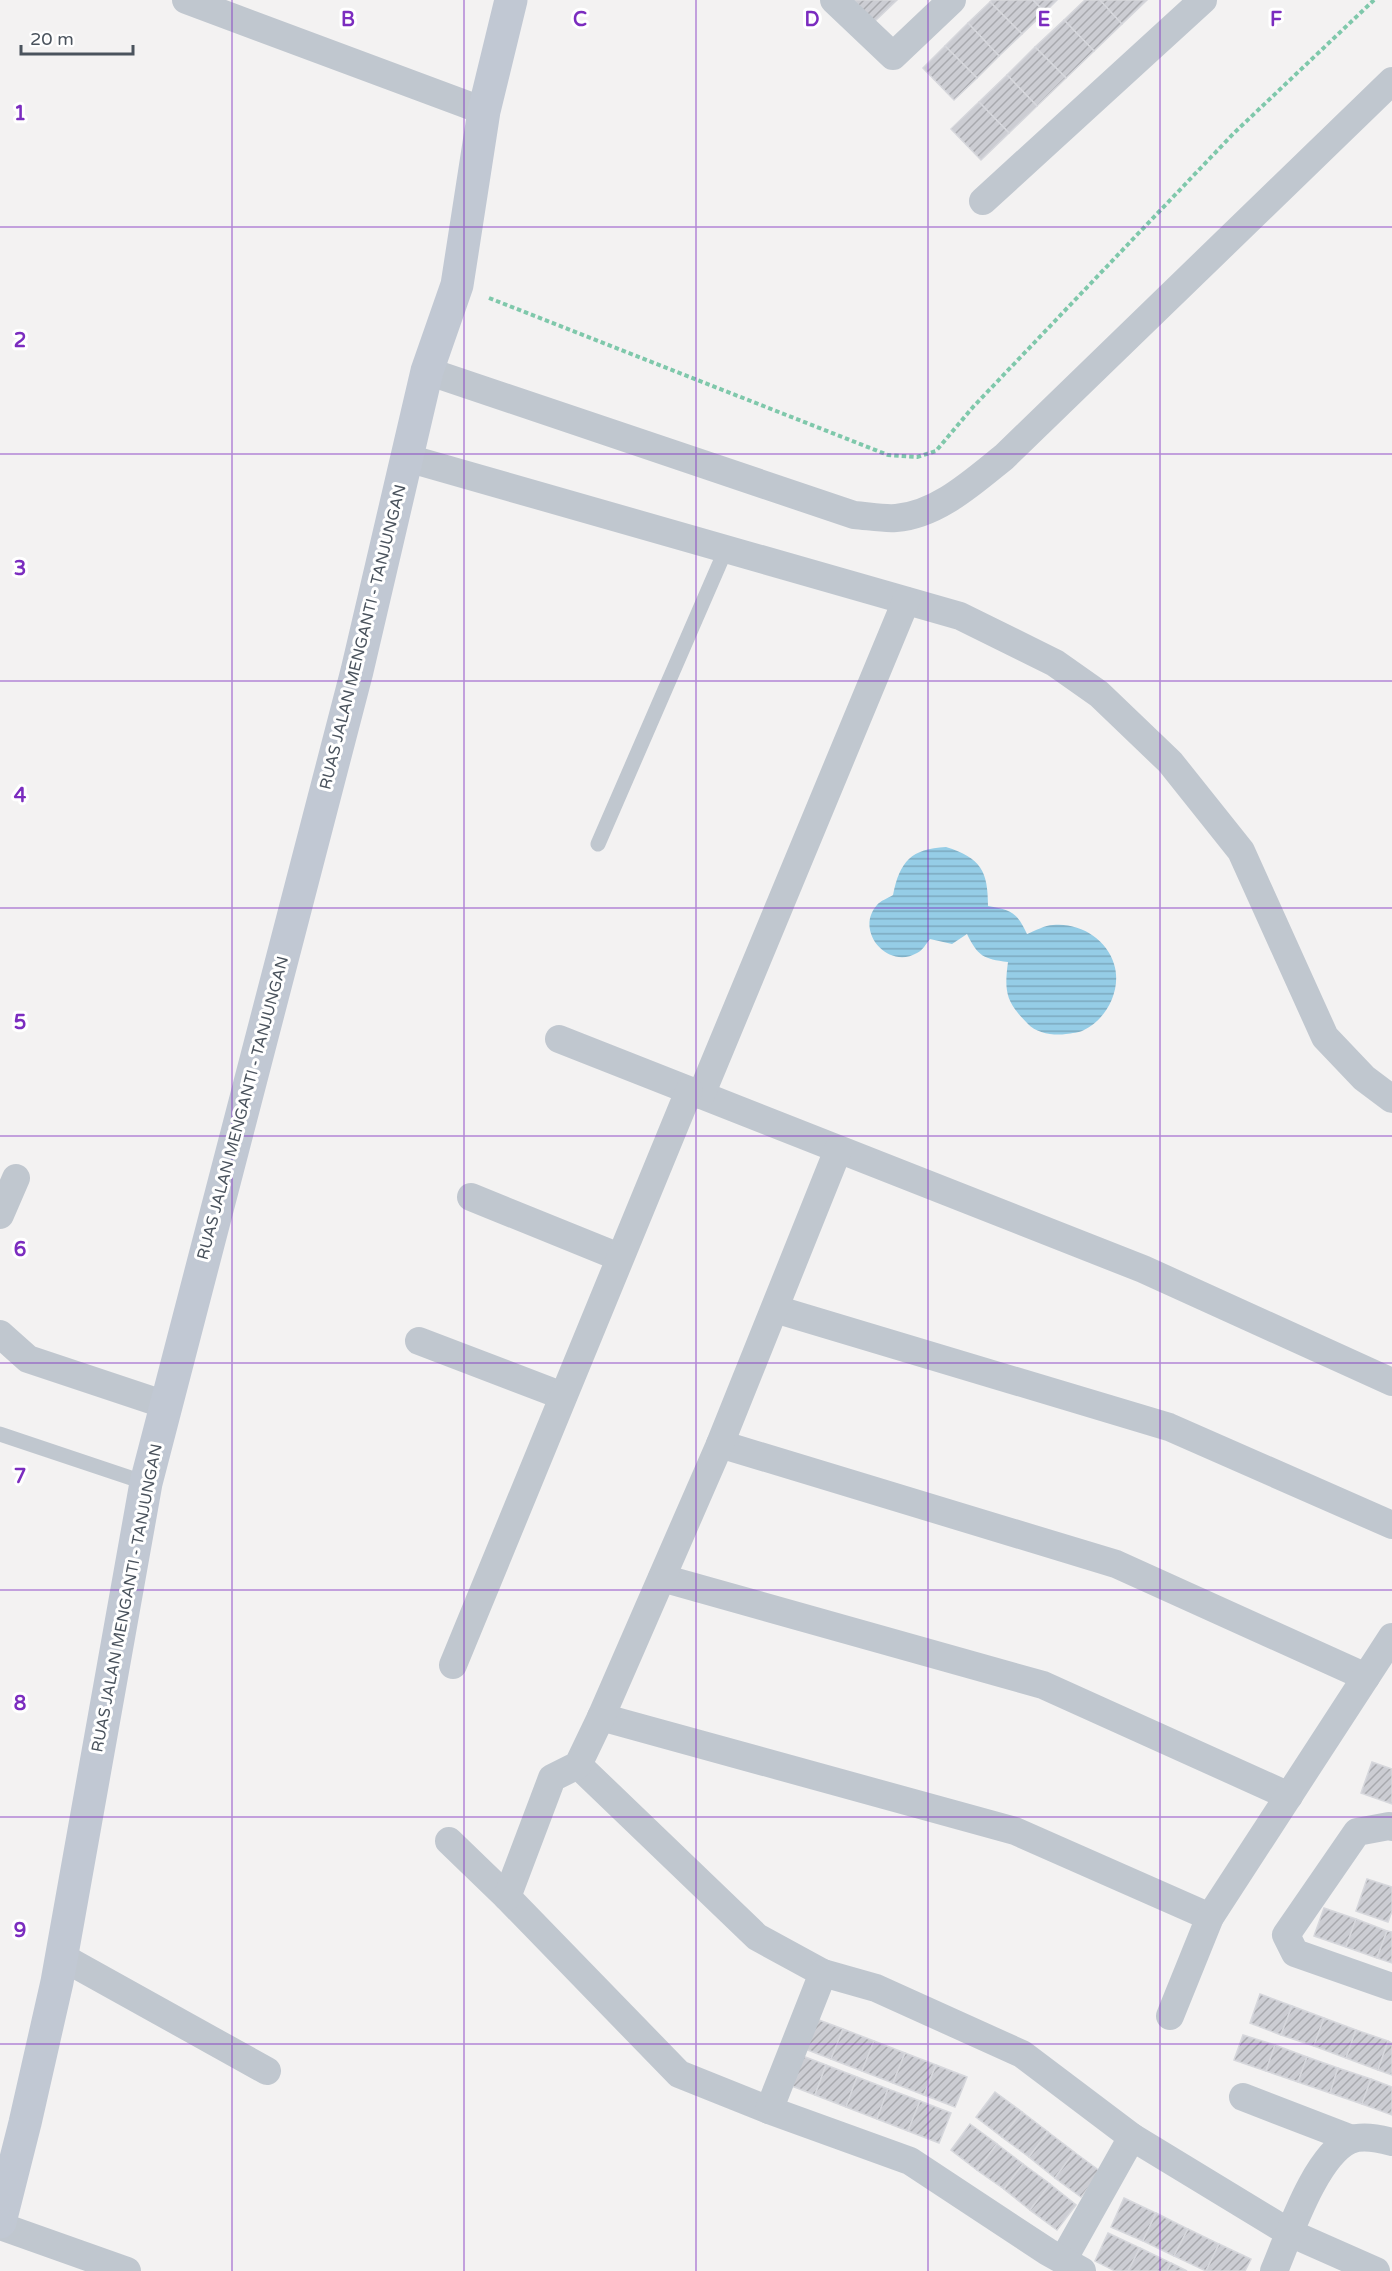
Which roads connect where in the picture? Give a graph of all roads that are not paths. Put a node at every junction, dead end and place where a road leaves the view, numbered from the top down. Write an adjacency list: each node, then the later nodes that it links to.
1 (186, 0): 7 (street)
2 (511, 0): 7 (main road, RUAS JALAN MENGANTI - TANJUNGAN)
3 (834, 0): 4 (street)
4 (952, 0)
5 (1203, 0): 8 (street)
6 (1392, 81): 9 (street)
7 (484, 111): 9 (main road, RUAS JALAN MENGANTI - TANJUNGAN)
8 (983, 201)
9 (427, 371): 10 (main road, RUAS JALAN MENGANTI - TANJUNGAN)
10 (406, 458): 11 (street); 27 (main road, RUAS JALAN MENGANTI - TANJUNGAN)
11 (726, 549): 12 (street); 13 (lane)
12 (906, 601): 15 (street); 16 (street)
13 (598, 844)
14 (559, 1039): 15 (street)
15 (695, 1093): 17 (street); 21 (street)
16 (1392, 1099)
17 (838, 1150): 22 (street); 25 (street)
18 (16, 1178): 20 (street)
19 (471, 1197): 21 (street)
20 (0, 1215)
21 (619, 1257): 26 (street)
22 (775, 1309): 29 (street); 31 (street)
23 (0, 1334): 27 (street)
24 (419, 1341): 26 (street)
25 (1392, 1381)
26 (563, 1396): 34 (street)
27 (166, 1406): 30 (main road, RUAS JALAN MENGANTI - TANJUNGAN)
28 (0, 1434): 30 (lane)
29 (720, 1444): 32 (street); 35 (street)
30 (146, 1483): 43 (main road, RUAS JALAN MENGANTI - TANJUNGAN)
31 (1392, 1526)
32 (662, 1578): 36 (street); 38 (street)
33 (1392, 1637): 35 (street)
34 (453, 1665)
35 (1366, 1677): 38 (street)
36 (601, 1717): 37 (street); 42 (street)
37 (578, 1765): 41 (street); 44 (street)
38 (1289, 1796): 42 (street)
39 (1392, 1827): 45 (street)
40 (449, 1841): 41 (street)
41 (507, 1897): 49 (street)
42 (1210, 1917): 46 (street)
43 (62, 1957): 47 (street); 53 (main road, RUAS JALAN MENGANTI - TANJUNGAN)
44 (823, 1973): 49 (street); 50 (street)
45 (1392, 1987)
46 (1170, 2016)
47 (267, 2071)
48 (1243, 2097): 51 (street)
49 (769, 2110): 55 (street)
50 (1132, 2137): 54 (street); 55 (street)
51 (1352, 2139): 52 (street); 54 (street)
52 (1392, 2142)
53 (0, 2224): 56 (street)
54 (1294, 2224): 57 (street); 58 (street)
55 (1072, 2266)
56 (127, 2271)
57 (1274, 2271)
58 (1377, 2271)

